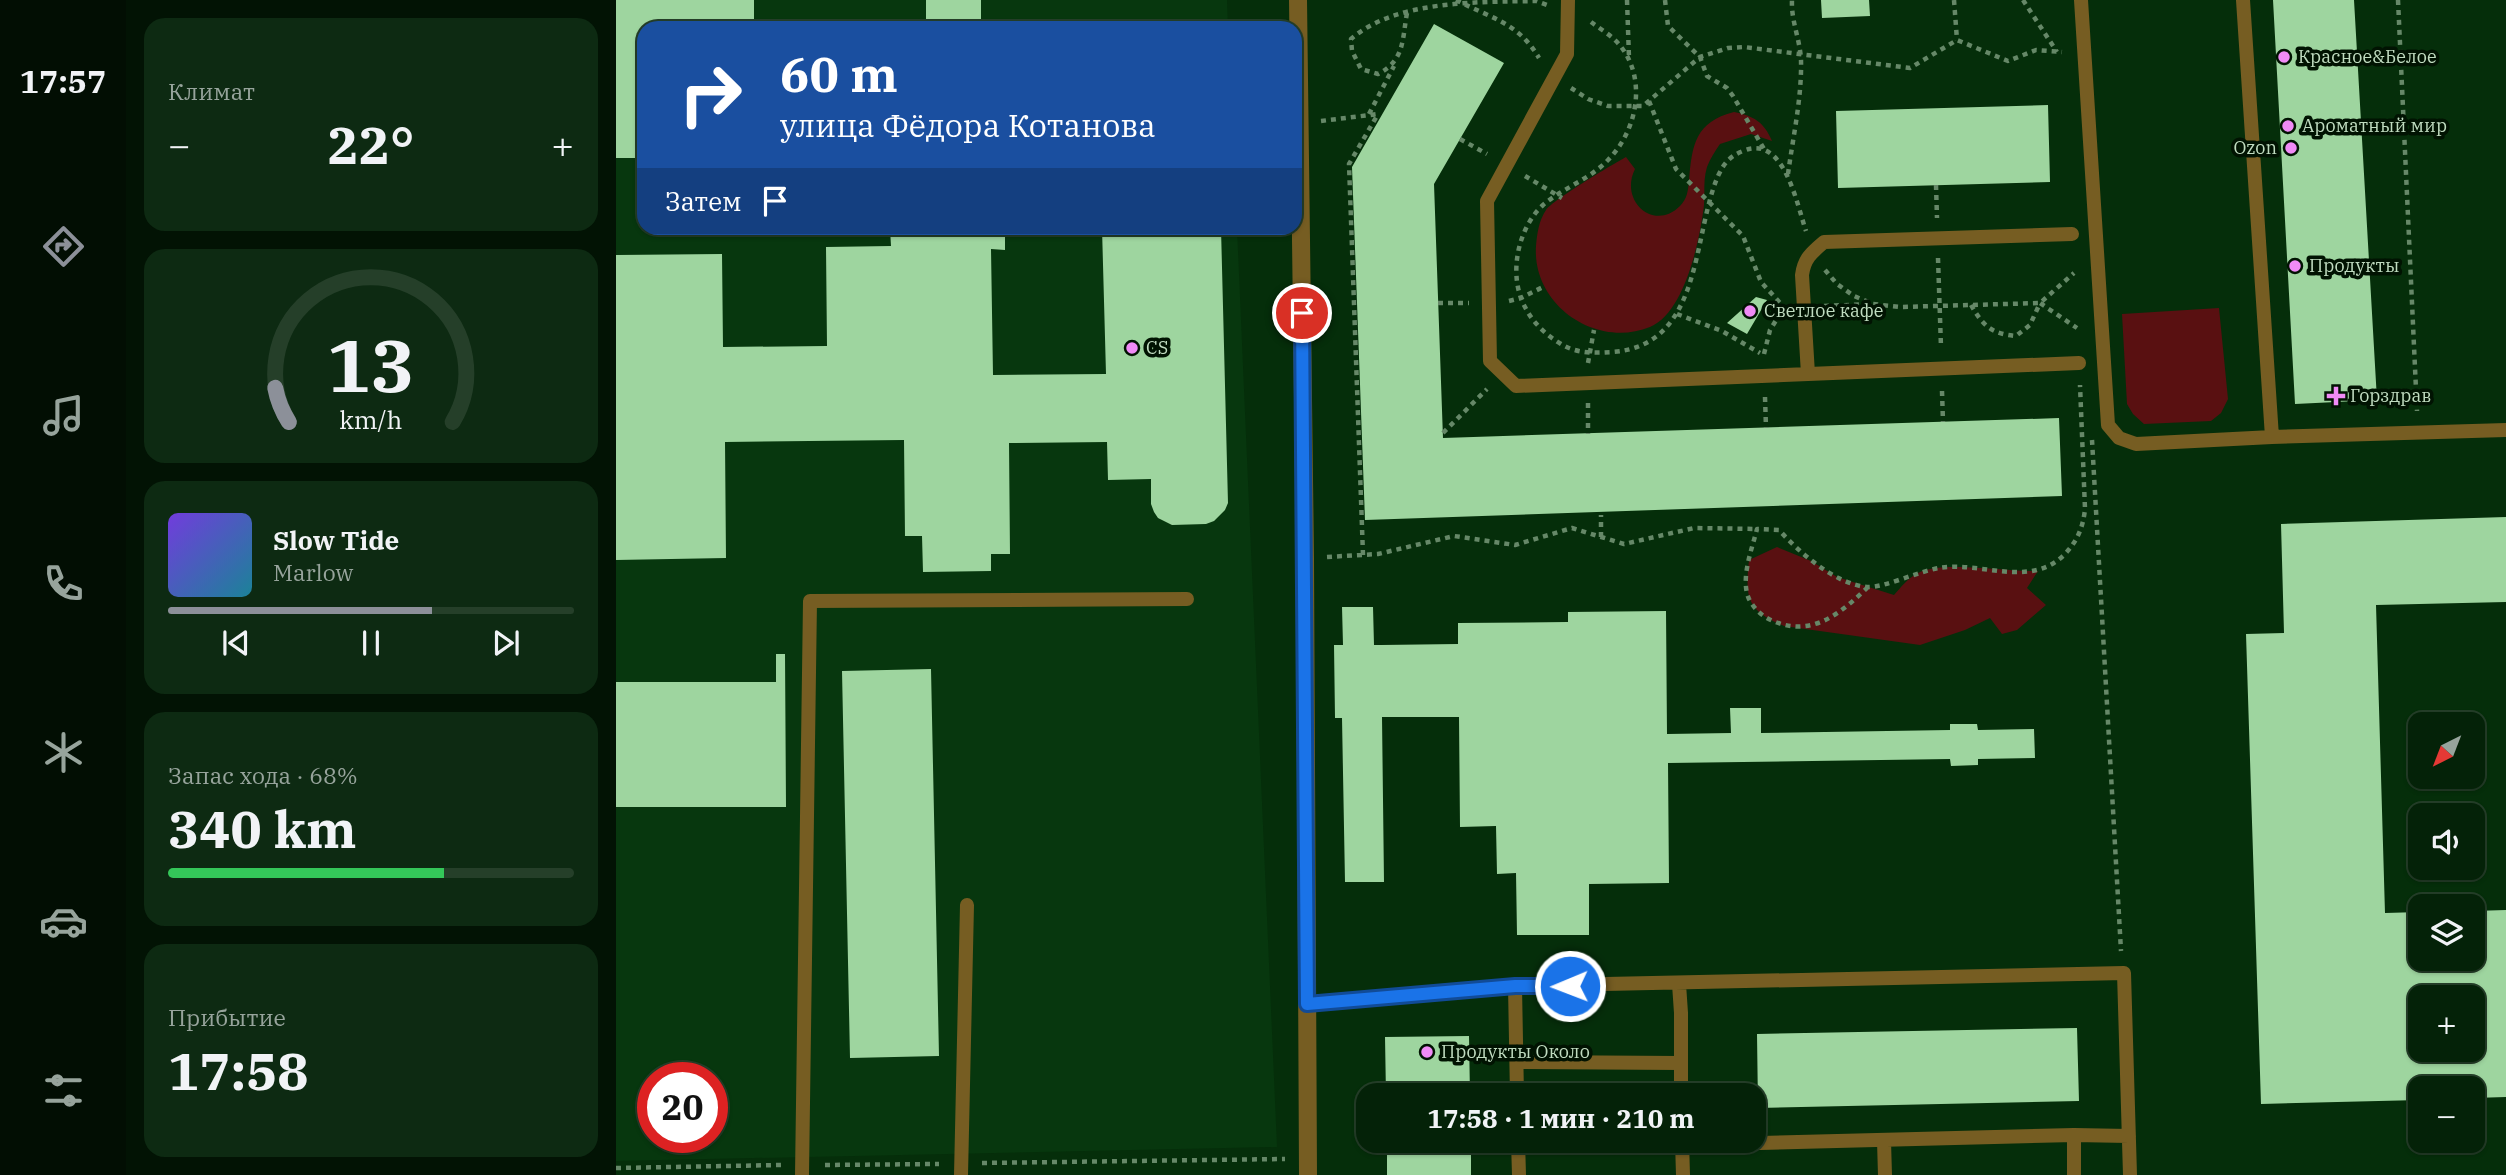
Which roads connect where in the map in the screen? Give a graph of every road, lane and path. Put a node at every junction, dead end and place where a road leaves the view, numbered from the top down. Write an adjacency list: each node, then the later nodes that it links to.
1 (1298, 0): 14 (street)
2 (1456, 0): 11 (path)
3 (1627, 0): 19 (path)
4 (1665, 0): 18 (path)
5 (1792, 0): 17 (path)
6 (1954, 0): 15 (path)
7 (2024, 0): 15 (path)
8 (2081, 0): 49 (lane)
9 (2243, 0): 49 (lane)
10 (2398, 0): 48 (path)
11 (1464, 4): 12 (path); 13 (path); 20 (path)
12 (1568, 6): 19 (path); 20 (lane)
13 (1408, 13): 16 (path); 16 (path)
14 (1298, 21)
15 (1957, 40): 17 (path)
16 (1400, 54): 23 (path)
17 (1801, 55): 18 (path); 26 (path)
18 (1700, 57): 21 (path); 25 (path)
19 (1629, 59): 22 (path)
20 (1556, 74): 22 (path); 42 (lane)
21 (1648, 101): 22 (path); 36 (path)
22 (1635, 106): 37 (path)
23 (1369, 115): 24 (path); 53 (path)
24 (1302, 123)
25 (1765, 149): 26 (path); 37 (path)
26 (1788, 175): 31 (path)
27 (1936, 185): 30 (path)
28 (2072, 234): 30 (lane)
29 (1301, 235): 54 (street)
30 (1938, 239): 31 (lane); 35 (path)
31 (1813, 251): 35 (path); 43 (lane)
32 (2074, 273): 33 (path)
33 (2040, 303): 34 (path); 34 (path); 38 (path)
34 (1970, 305): 35 (path)
35 (1940, 306): 41 (path)
36 (1785, 308)
37 (1676, 314): 39 (path)
38 (2077, 328)
39 (1764, 355)
40 (2079, 363): 41 (lane); 55 (path)
41 (1941, 369): 43 (lane); 44 (path)
42 (1503, 373): 43 (lane); 46 (path)
43 (1808, 374)
44 (1943, 422)
45 (2506, 430): 48 (lane)
46 (1443, 433)
47 (2091, 433): 58 (path)
48 (2418, 433): 49 (lane)
49 (2272, 437)
50 (1601, 515): 52 (path)
51 (1758, 529): 52 (path); 55 (path); 55 (path)
52 (1601, 537): 53 (path)
53 (1363, 555): 54 (path)
54 (1305, 558): 61 (street)
55 (1868, 587)
56 (1186, 599): 75 (lane)
57 (967, 905): 74 (lane)
58 (2124, 973): 59 (lane); 67 (lane)
59 (1679, 984): 60 (lane); 63 (lane)
60 (1515, 986): 61 (lane); 62 (lane)
61 (1307, 1004): 72 (street)
62 (1517, 1062): 63 (lane); 64 (lane)
63 (1680, 1063): 65 (lane)
64 (1517, 1083)
65 (1681, 1083)
66 (2074, 1135): 67 (lane); 68 (lane); 79 (lane)
67 (2129, 1136): 80 (lane)
68 (1884, 1140): 69 (lane); 78 (lane)
69 (1766, 1142)
70 (1518, 1153): 76 (lane)
71 (1682, 1153): 77 (lane)
72 (1308, 1167): 74 (path)
73 (616, 1168): 75 (path)
74 (961, 1169): 75 (path)
75 (802, 1170)
76 (1519, 1175)
77 (1683, 1175)
78 (1885, 1175)
79 (2074, 1175)
80 (2130, 1175)

